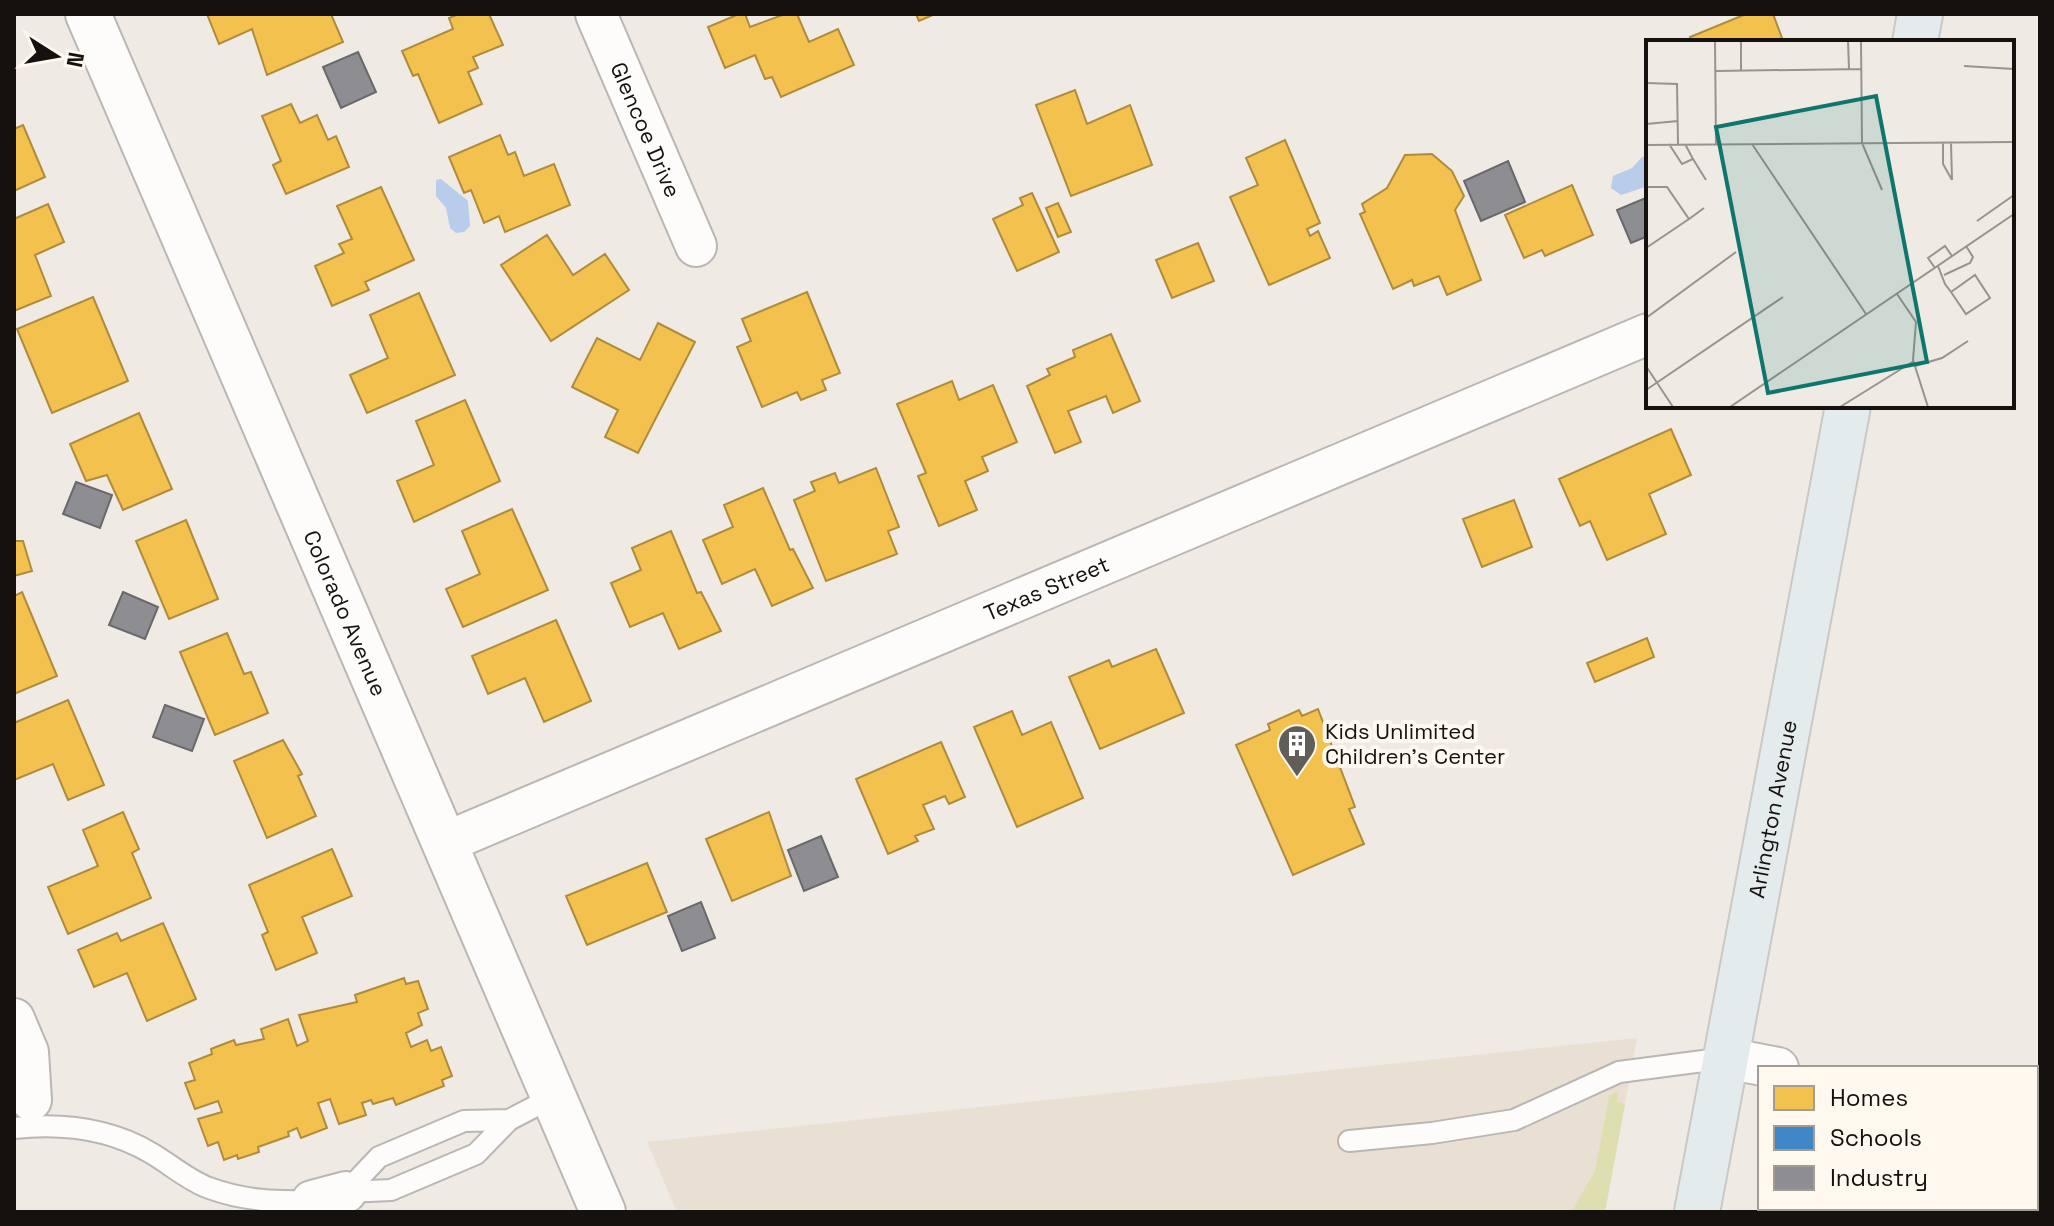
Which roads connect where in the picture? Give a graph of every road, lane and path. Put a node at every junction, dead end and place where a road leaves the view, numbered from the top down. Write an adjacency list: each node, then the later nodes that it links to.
1 (88, 14): 8 (street, Colorado Avenue)
2 (596, 14): 5 (street, Glencoe Drive)
3 (1920, 14): 4 (main road)
4 (1915, 40)
5 (696, 246)
6 (1646, 335): 8 (street, Texas Street)
7 (1848, 408): 10 (main road, Arlington Avenue)
8 (444, 843): 12 (street, Colorado Avenue)
9 (14, 1019): 13 (street)
10 (1726, 1058): 11 (street); 15 (lane); 18 (main road, Arlington Avenue)
11 (1768, 1066)
12 (553, 1097): 14 (lane); 17 (street, Colorado Avenue)
13 (26, 1118): 16 (lane)
14 (509, 1120): 16 (lane); 16 (lane)
15 (1349, 1141)
16 (329, 1196)
17 (603, 1212)
18 (1697, 1212)

